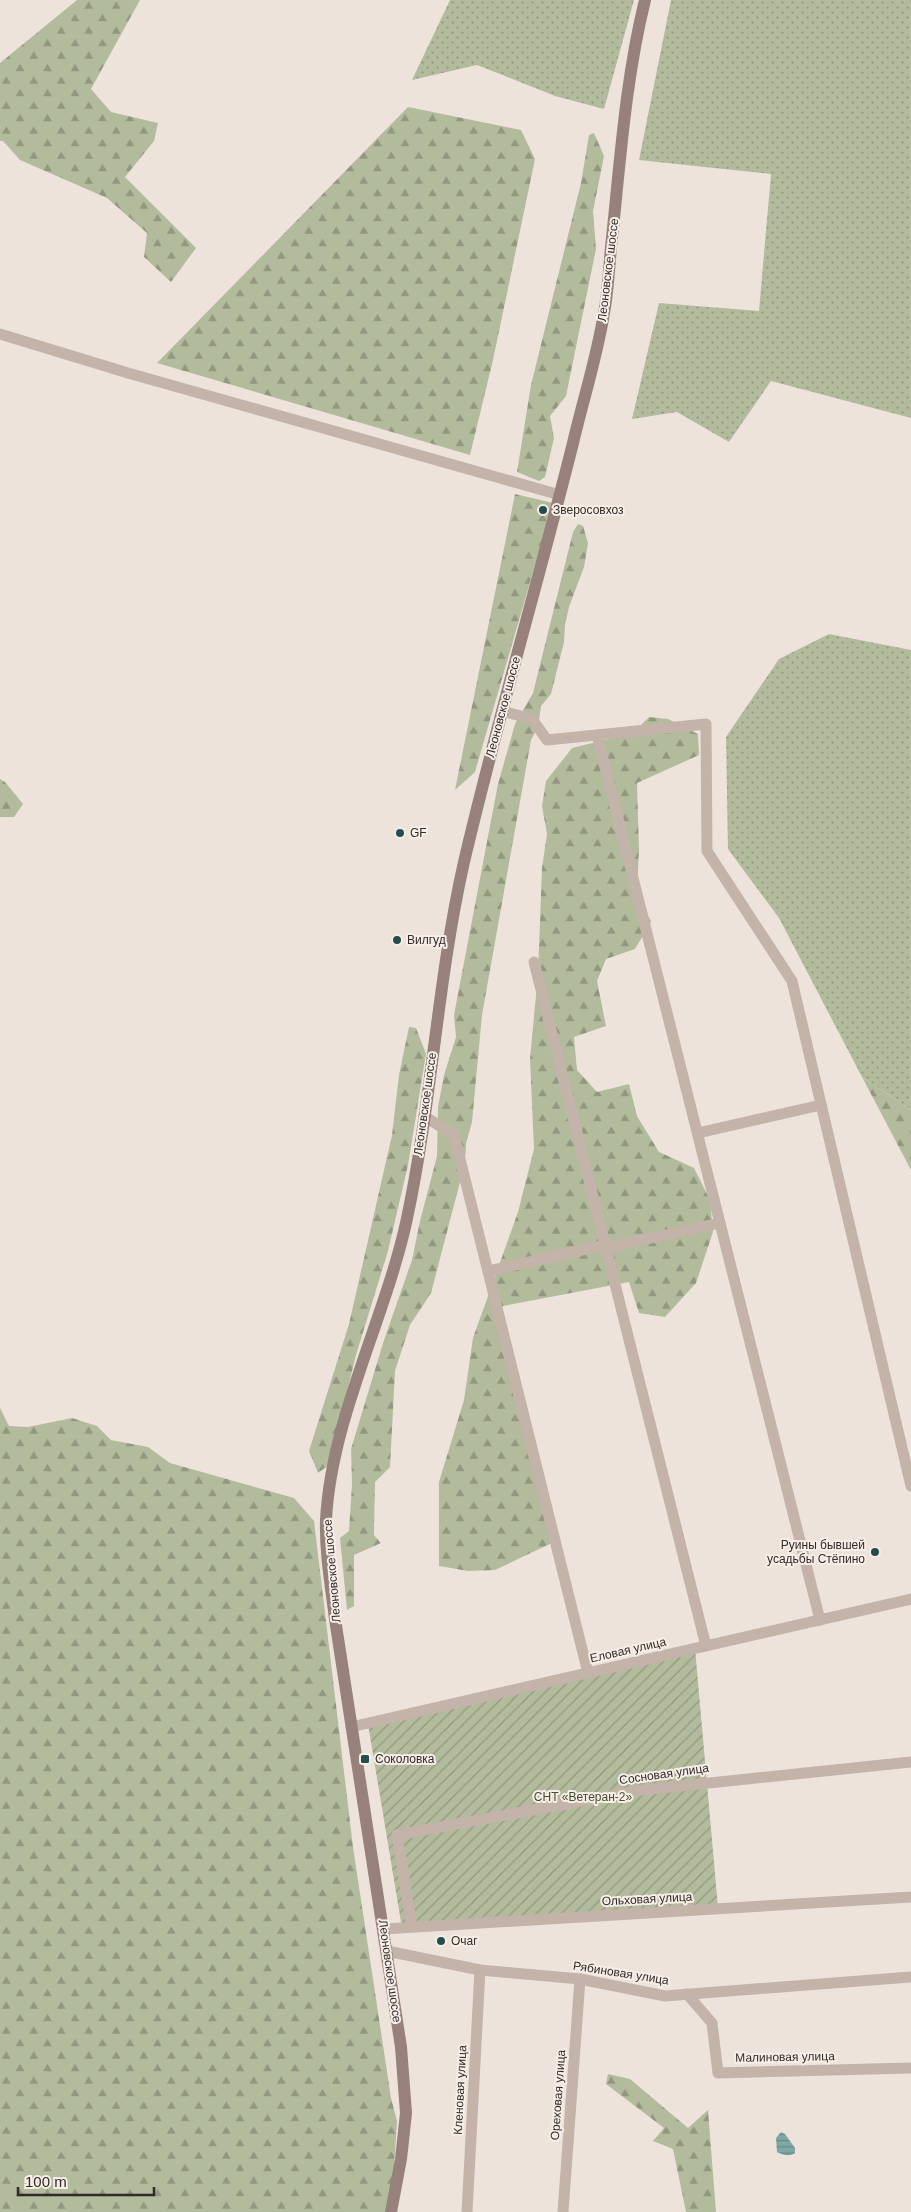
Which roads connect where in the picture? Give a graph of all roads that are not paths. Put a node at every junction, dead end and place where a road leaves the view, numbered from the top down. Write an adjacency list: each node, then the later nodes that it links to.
1 (645, 0): 3 (main road, Леоновское шоссе)
2 (0, 334): 3 (street)
3 (560, 495): 4 (main road, Леоновское шоссе)
4 (502, 711): 5 (street); 8 (main road, Леоновское шоссе)
5 (597, 735): 7 (street); 9 (street)
6 (534, 962): 11 (street)
7 (821, 1105): 9 (street); 13 (street)
8 (424, 1116): 12 (street); 18 (main road, Леоновское шоссе)
9 (698, 1133): 10 (street)
10 (720, 1223): 11 (street); 15 (street)
11 (606, 1247): 12 (street); 16 (street)
12 (488, 1271): 17 (street)
13 (911, 1486)
14 (911, 1599): 15 (street, Еловая улица)
15 (820, 1620): 16 (street, Еловая улица)
16 (706, 1646): 17 (street, Еловая улица)
17 (588, 1673): 18 (street, Еловая улица)
18 (351, 1727): 22 (main road, Леоновское шоссе)
19 (911, 1762): 21 (street, Сосновая улица)
20 (911, 1896): 21 (street, Ольховая улица)
21 (412, 1927): 22 (street, Ольховая улица)
22 (384, 1929): 23 (main road, Леоновское шоссе)
23 (388, 1951): 24 (street, Рябиновая улица); 29 (main road, Леоновское шоссе)
24 (480, 1970): 26 (street, Рябиновая улица); 30 (street, Кленовая улица)
25 (911, 1977): 27 (street, Рябиновая улица)
26 (580, 1979): 27 (street, Рябиновая улица); 31 (street, Ореховая улица)
27 (687, 1994): 28 (street, Малиновая улица)
28 (911, 2068)
29 (391, 2212)
30 (467, 2212)
31 (563, 2212)

